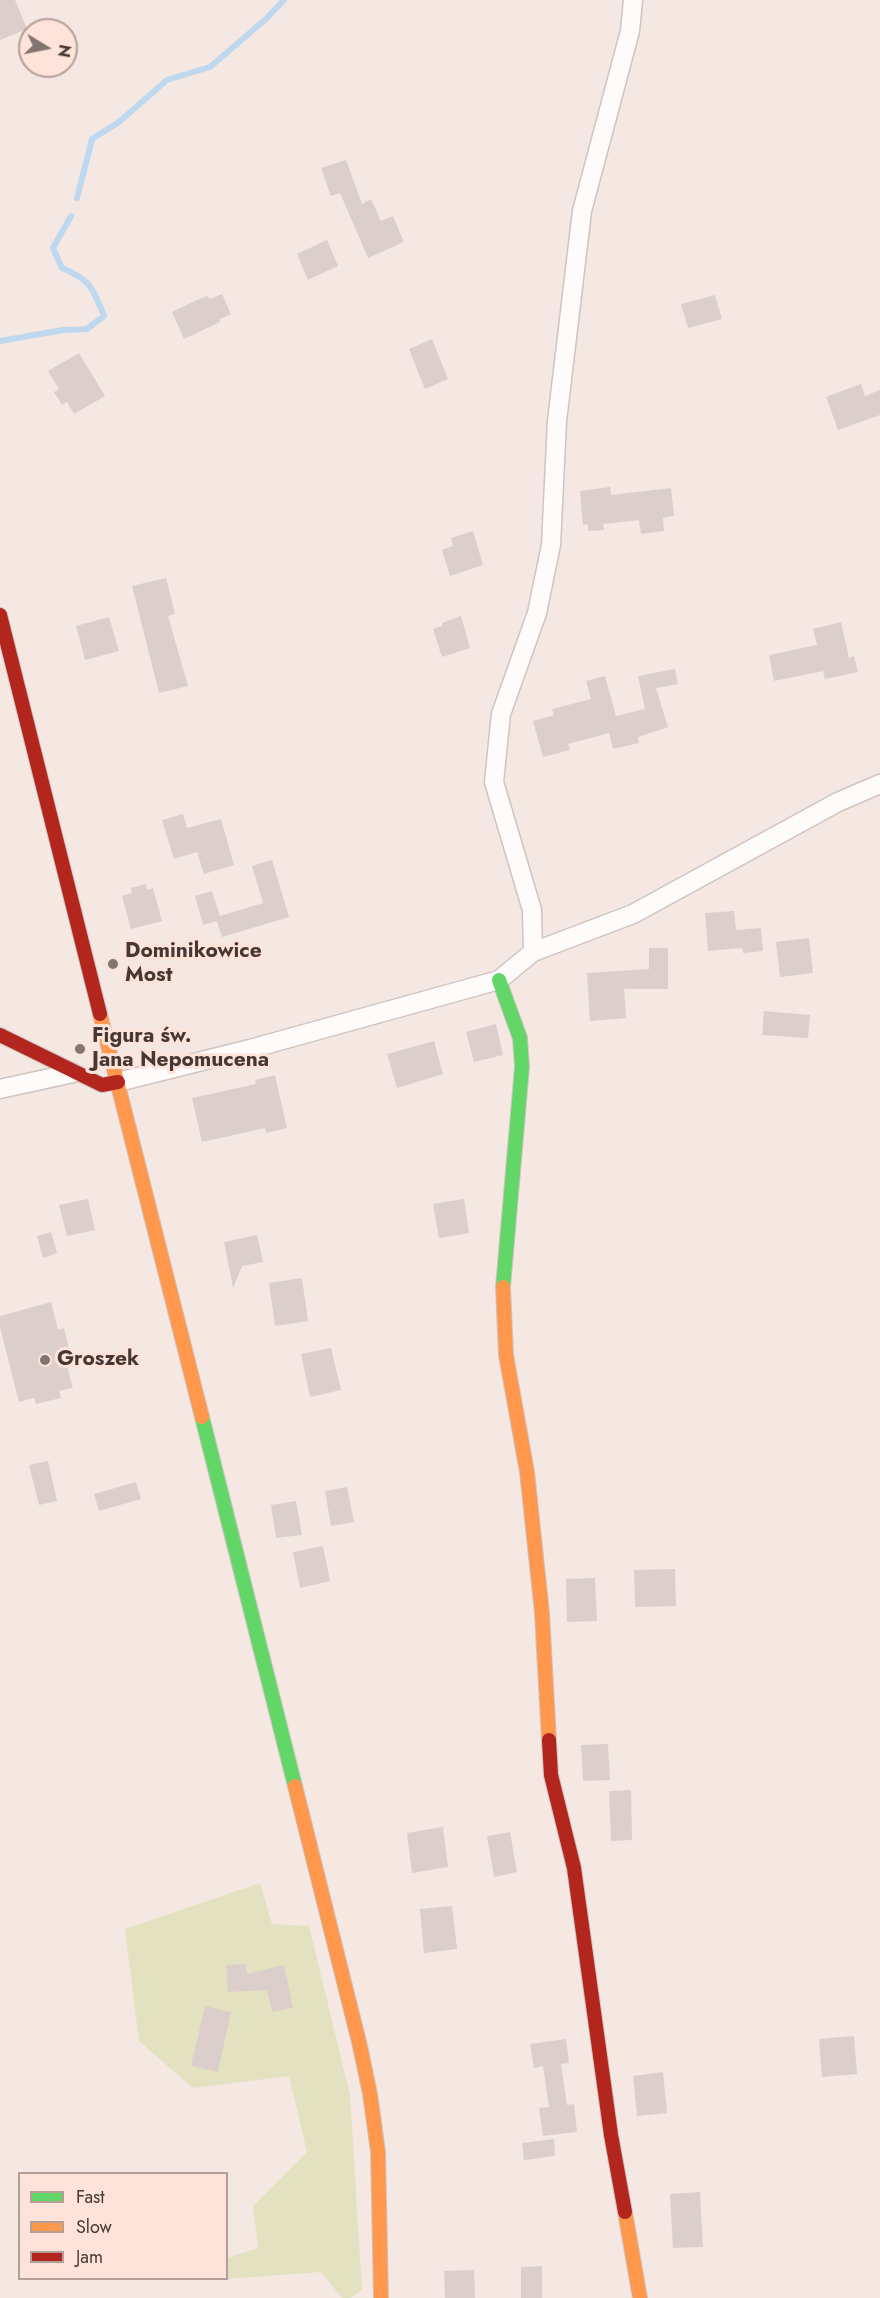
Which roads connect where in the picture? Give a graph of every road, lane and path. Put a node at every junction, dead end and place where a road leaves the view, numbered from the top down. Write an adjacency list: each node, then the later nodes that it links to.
1 (633, 0): 4 (street)
2 (0, 615): 8 (main road)
3 (880, 784): 4 (street)
4 (533, 952): 5 (street)
5 (499, 980): 8 (street); 11 (main road)
6 (0, 1035): 7 (main road)
7 (73, 1073): 8 (main road); 9 (street)
8 (118, 1082): 10 (main road)
9 (0, 1089)
10 (381, 2298)
11 (640, 2298)

